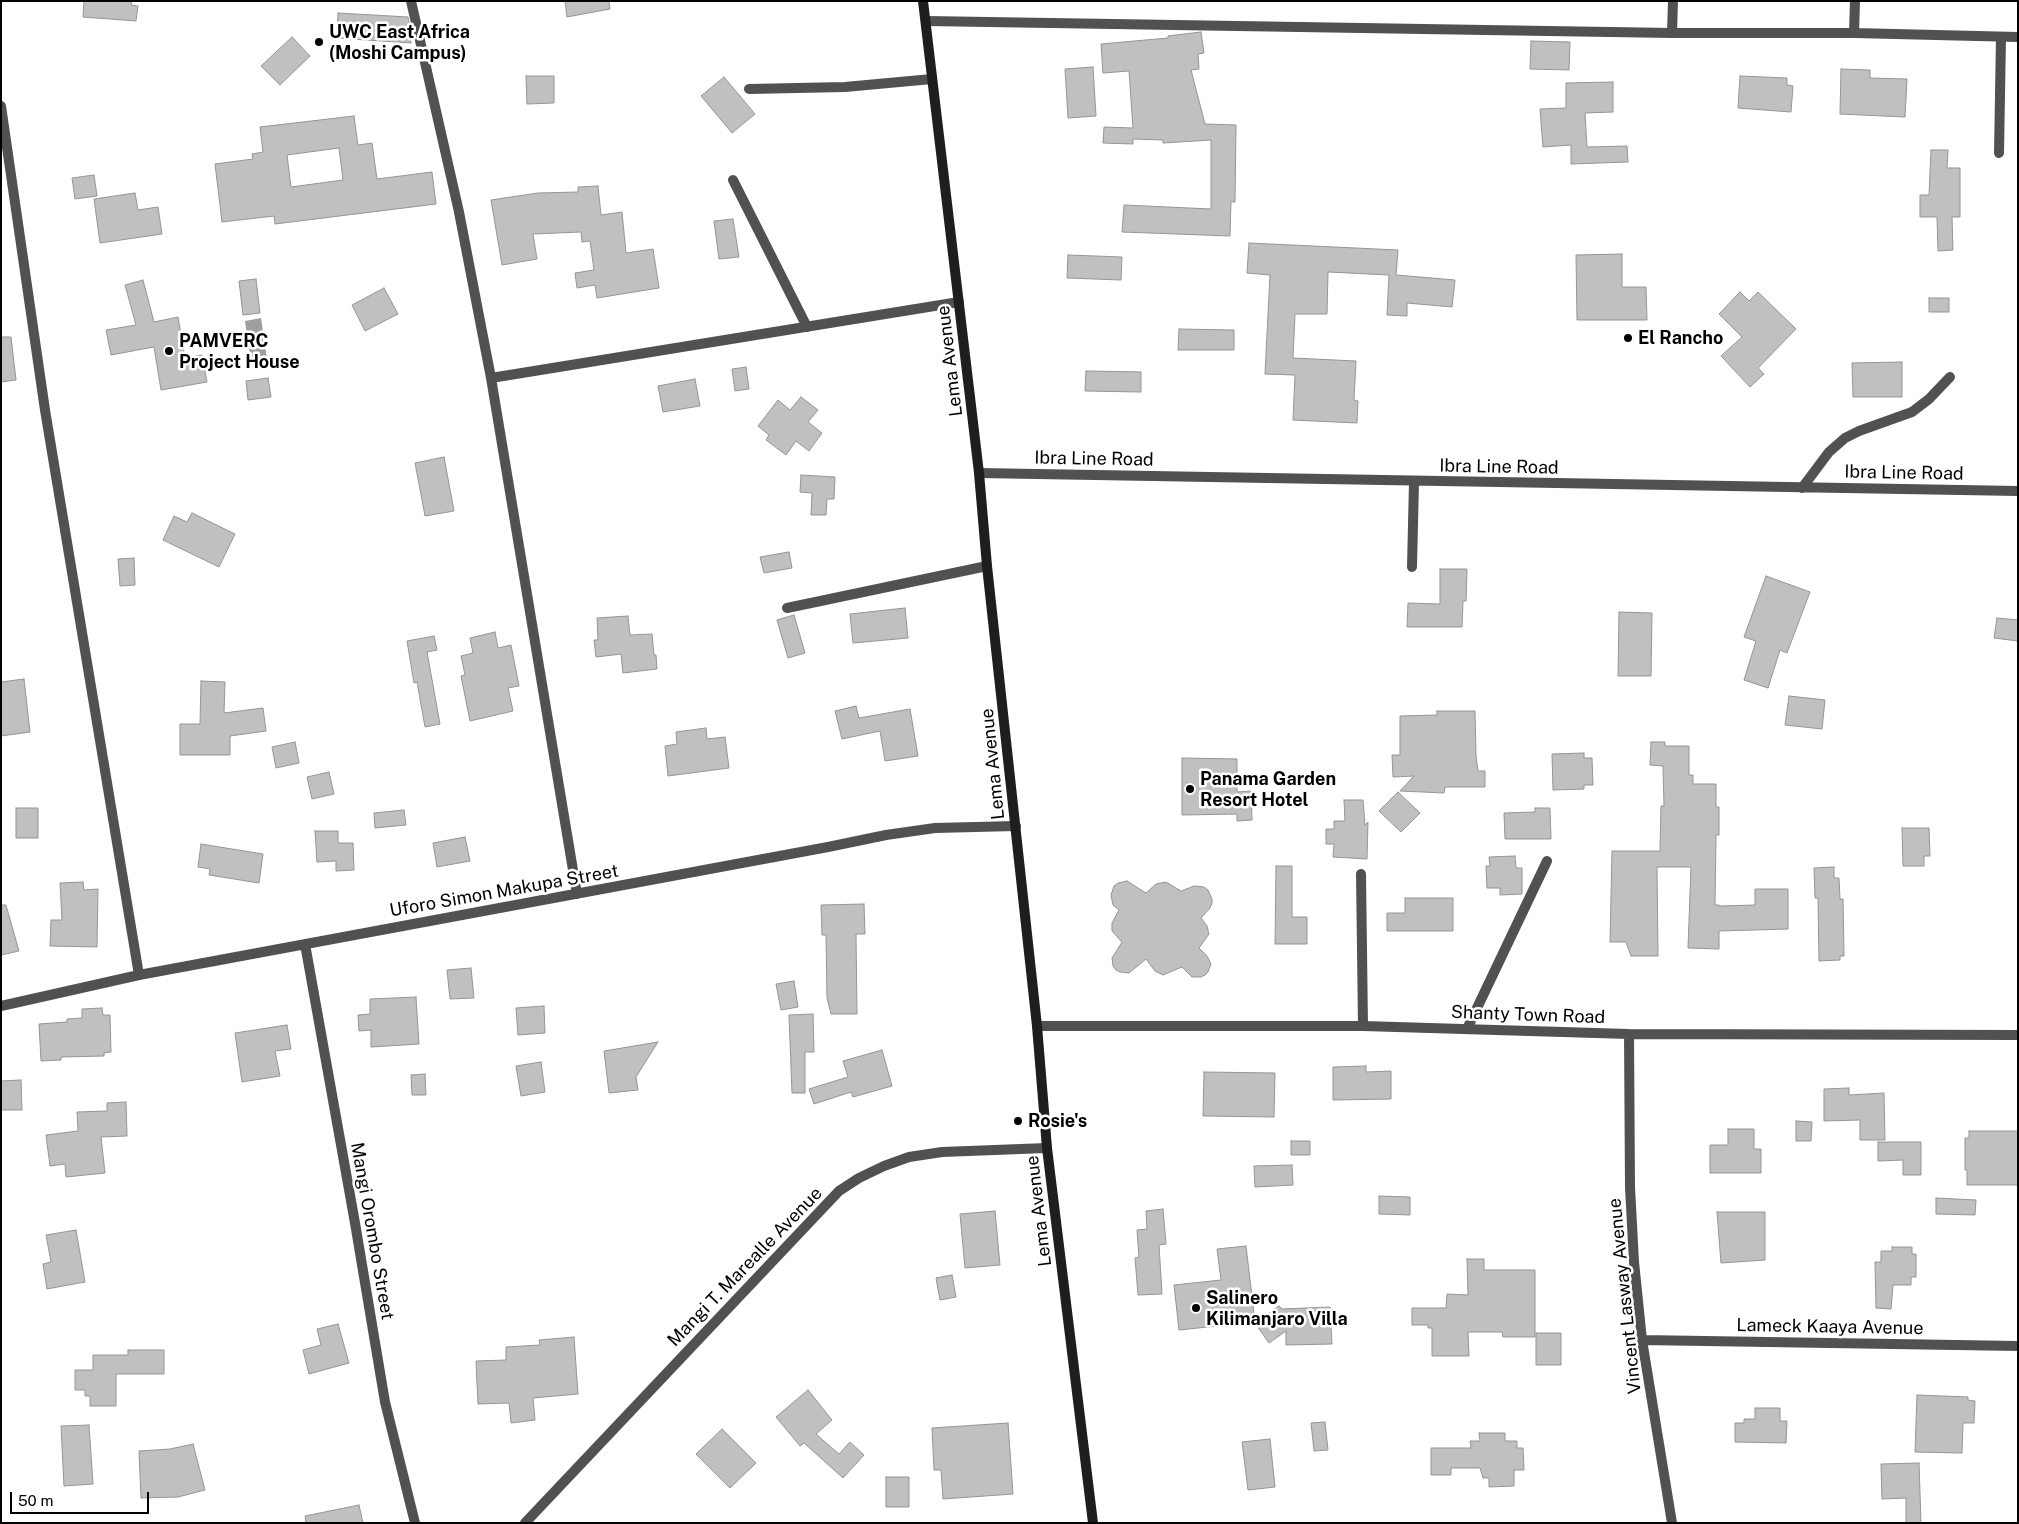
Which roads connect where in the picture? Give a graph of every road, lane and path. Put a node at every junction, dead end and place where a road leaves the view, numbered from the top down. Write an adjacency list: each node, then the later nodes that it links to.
1 (411, 1): 18 (street)
2 (923, 1): 5 (main road, Lema Avenue)
3 (1673, 1): 6 (street)
4 (1855, 1): 7 (street)
5 (926, 21): 6 (street); 10 (main road, Lema Avenue)
6 (1672, 33): 7 (street)
7 (1854, 33): 8 (street)
8 (2001, 37): 9 (street); 13 (street)
9 (2018, 37)
10 (932, 80): 11 (street); 15 (main road, Lema Avenue)
11 (749, 89)
12 (1, 106): 31 (street)
13 (1999, 153)
14 (733, 180): 16 (street)
15 (959, 302): 16 (street); 19 (main road, Lema Avenue)
16 (807, 326): 18 (street)
17 (1950, 377): 21 (street)
18 (491, 378): 29 (street)
19 (979, 473): 20 (street, Ibra Line Road); 23 (main road, Lema Avenue)
20 (1414, 482): 21 (street, Ibra Line Road); 24 (street)
21 (1802, 488): 22 (street, Ibra Line Road)
22 (2018, 491)
23 (987, 566): 25 (street); 26 (main road, Lema Avenue)
24 (1412, 567)
25 (787, 608)
26 (1016, 826): 29 (street, Uforo Simon Makupa Street); 33 (main road, Lema Avenue)
27 (1548, 861): 35 (street)
28 (1360, 874): 34 (street)
29 (577, 894): 30 (street, Uforo Simon Makupa Street)
30 (304, 944): 31 (street, Uforo Simon Makupa Street); 41 (street, Mangi Orombo Street)
31 (140, 976): 32 (street, Uforo Simon Makupa Street)
32 (1, 1006)
33 (1037, 1026): 34 (street, Shanty Town Road); 38 (main road, Lema Avenue)
34 (1363, 1026): 35 (street, Shanty Town Road)
35 (1467, 1029): 36 (street, Shanty Town Road)
36 (1629, 1034): 37 (street, Shanty Town Road); 39 (street, Vincent Lasway Avenue)
37 (2018, 1035)
38 (1047, 1148): 42 (street, Mangi T. Marealle Avenue); 43 (main road, Lema Avenue)
39 (1642, 1340): 40 (street, Lameck Kaaya Avenue); 44 (street, Vincent Lasway Avenue)
40 (2018, 1346)
41 (415, 1523)
42 (525, 1523)
43 (1093, 1523)
44 (1672, 1523)

